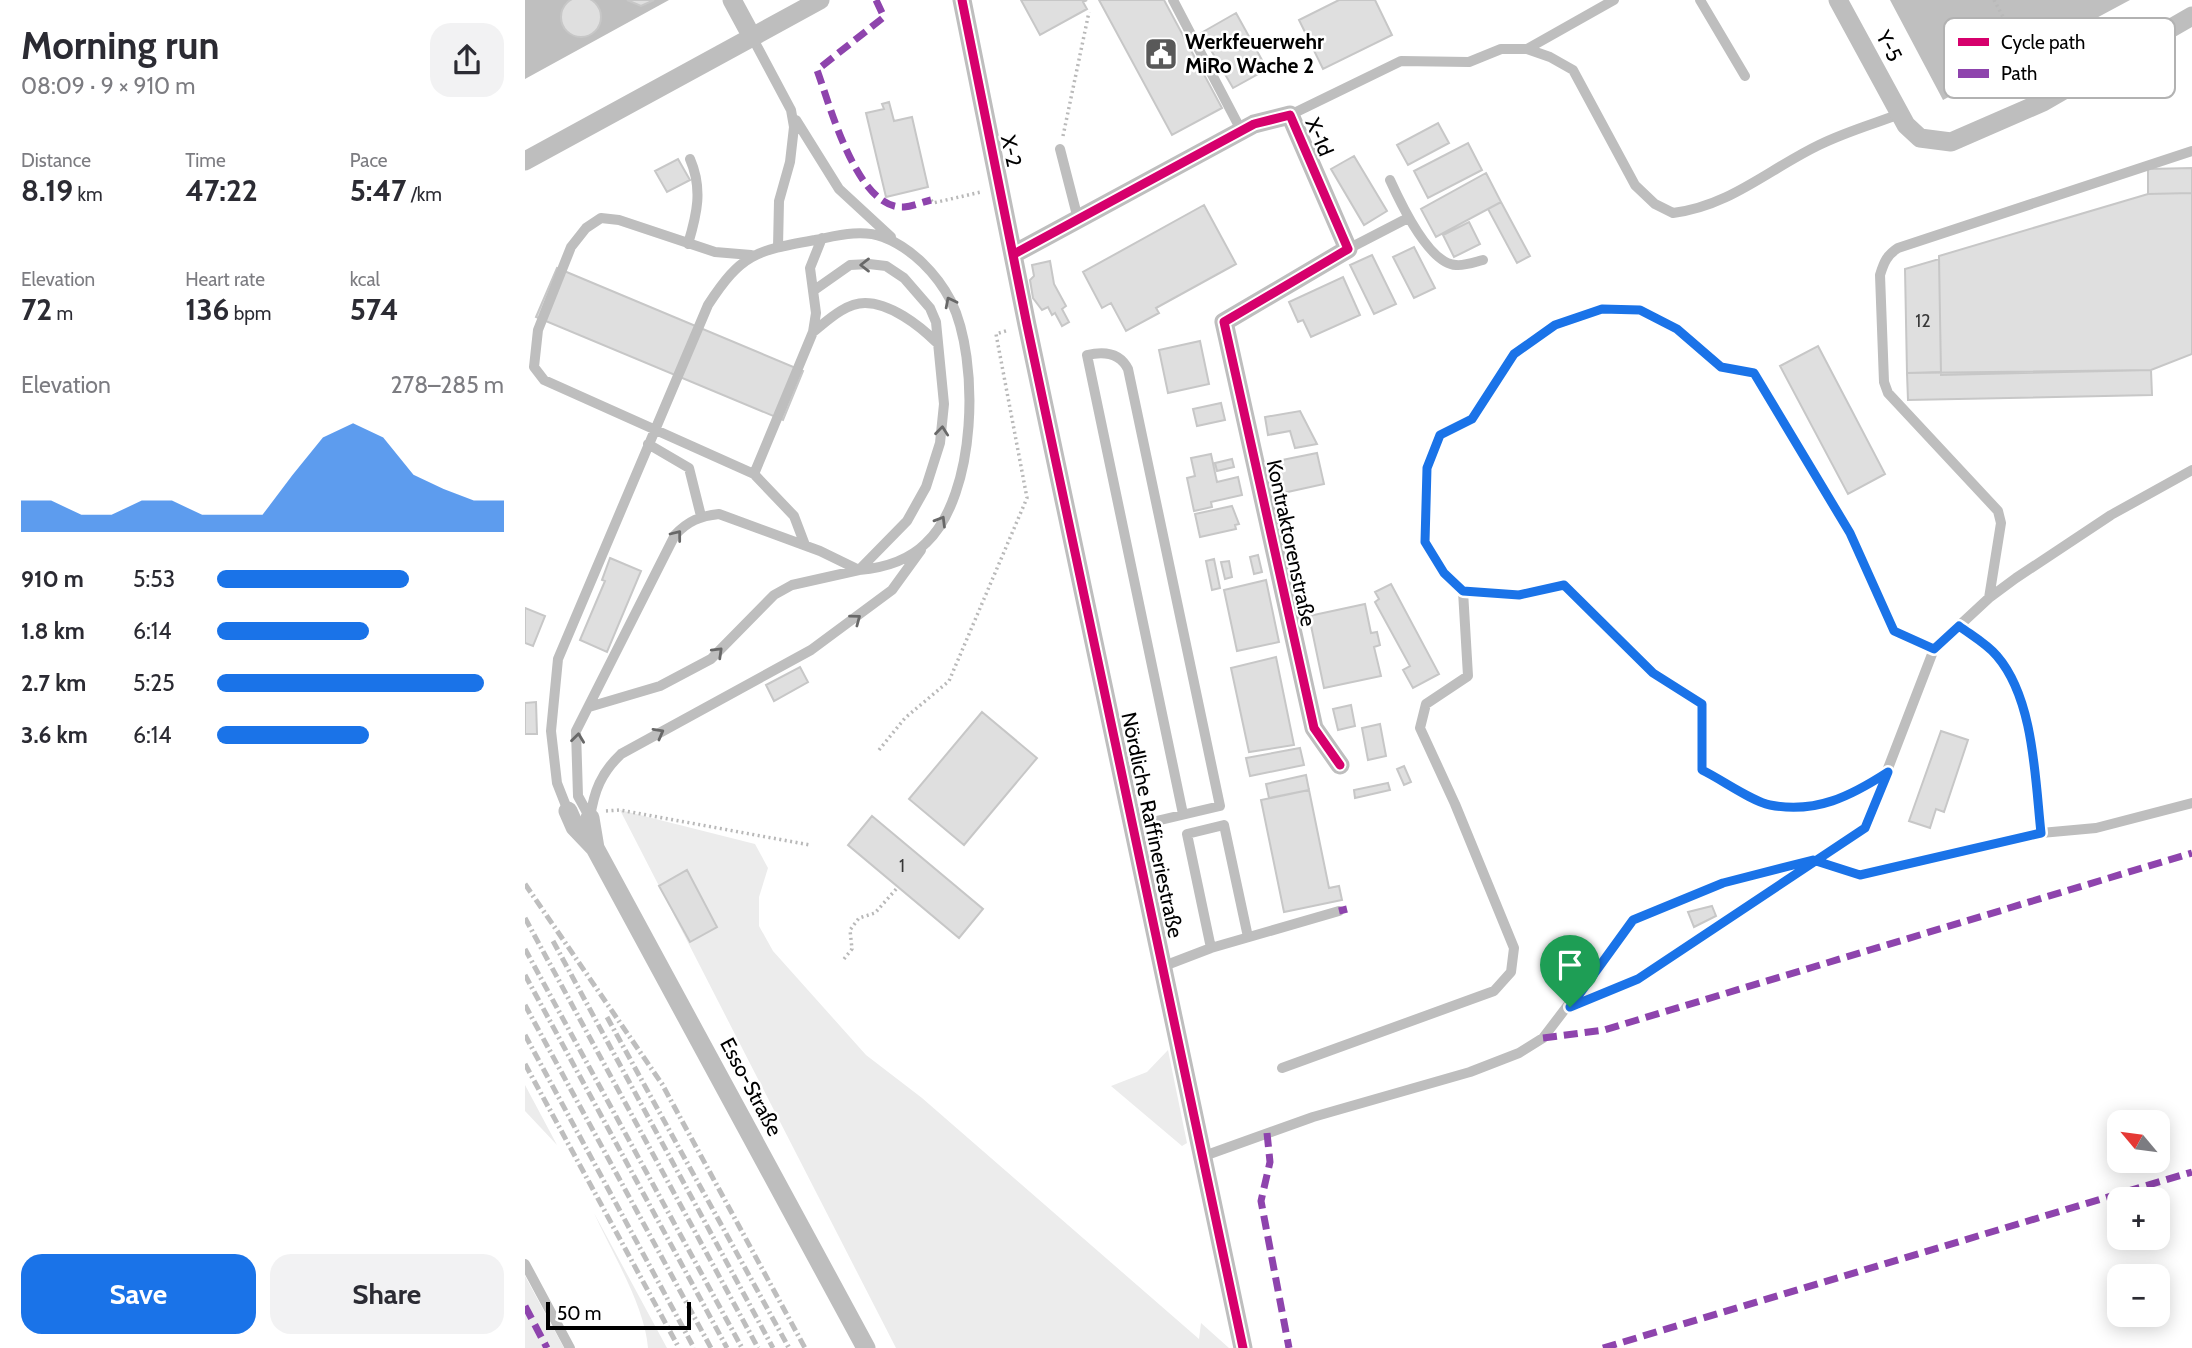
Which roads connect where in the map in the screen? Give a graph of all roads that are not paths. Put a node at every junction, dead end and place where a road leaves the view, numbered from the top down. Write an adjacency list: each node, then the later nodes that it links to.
1 (732, 0): 10 (street)
2 (820, 0): 10 (street)
3 (962, 0): 30 (street, X-2)
4 (1614, 0): 11 (lane)
5 (1838, 0): 15 (street, Y-5)
6 (1178, 1): 17 (lane)
7 (1704, 1): 12 (lane)
8 (2192, 16): 9 (street, Y-5)
9 (2175, 26)
10 (752, 37): 14 (lane); 21 (street)
11 (1527, 49): 15 (lane); 16 (lane)
12 (1745, 76)
13 (2050, 98): 15 (street, Y-5)
14 (790, 110): 27 (lane); 28 (lane)
15 (1900, 114)
16 (1290, 115): 17 (street, X-1d); 29 (street, X-1d)
17 (1241, 130): 24 (street, X-1d)
18 (1060, 149): 24 (lane)
19 (2192, 151): 47 (lane)
20 (690, 159): 26 (lane)
21 (525, 161)
22 (1390, 180): 23 (lane)
23 (1408, 218): 29 (lane); 32 (lane)
24 (1078, 219): 30 (street, X-1d)
25 (822, 238): 27 (lane); 28 (lane); 33 (lane)
26 (688, 244): 31 (lane); 37 (lane)
27 (901, 246): 43 (lane, one-way to 27)
28 (778, 247): 31 (lane)
29 (1348, 249): 51 (street, Kontraktorenstraße)
30 (1014, 254): 34 (street, X-2)
31 (751, 255): 38 (lane)
32 (1483, 260)
33 (813, 291): 35 (lane); 36 (lane, one-way to 33)
34 (1025, 317): 57 (street, Nördliche Raffineriestraße)
35 (813, 332): 36 (lane); 41 (lane)
36 (936, 342): 45 (lane, one-way to 36)
37 (530, 366): 38 (lane)
38 (655, 428): 39 (lane); 41 (lane)
39 (648, 444): 42 (lane); 54 (lane)
40 (2192, 470): 47 (lane)
41 (754, 474): 44 (lane)
42 (701, 516): 44 (lane); 50 (lane, one-way to 42)
43 (926, 543): 45 (lane); 56 (lane, one-way to 43)
44 (805, 545): 45 (lane)
45 (859, 570): 50 (lane, one-way to 45)
46 (1463, 591): 49 (lane); 52 (lane); 66 (lane)
47 (1989, 597): 48 (lane)
48 (1959, 626): 49 (lane); 58 (lane)
49 (1934, 649): 52 (lane)
50 (589, 707): 56 (lane, one-way to 50)
51 (1340, 765)
52 (1888, 772): 60 (lane)
53 (2192, 803): 58 (lane)
54 (568, 811): 59 (street, Esso-Straße)
55 (1183, 814): 55 (lane); 57 (lane)
56 (590, 818): 59 (street, Esso-Straße)
57 (1135, 827): 64 (street, Nördliche Raffineriestraße)
58 (2041, 833): 60 (lane)
59 (595, 848): 70 (street, Esso-Straße)
60 (1813, 860): 65 (lane); 65 (lane)
61 (1339, 911): 62 (lane)
62 (1248, 937): 63 (lane); 63 (lane)
63 (1211, 948): 64 (lane)
64 (1164, 965): 67 (street, Nördliche Raffineriestraße)
65 (1570, 1007): 67 (lane)
66 (1282, 1068)
67 (1204, 1156): 71 (street, Nördliche Raffineriestraße)
68 (525, 1264): 69 (lane)
69 (570, 1348)
70 (866, 1348)
71 (1243, 1348)

